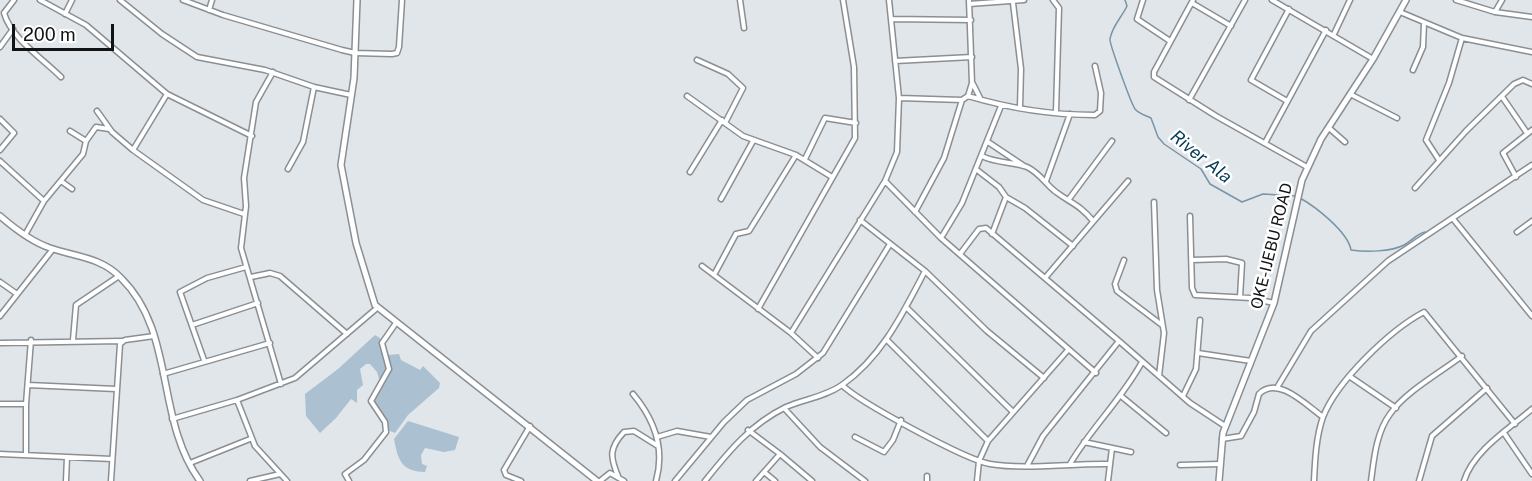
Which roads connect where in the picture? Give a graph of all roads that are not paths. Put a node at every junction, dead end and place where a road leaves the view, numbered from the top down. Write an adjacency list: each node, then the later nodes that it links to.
1 (14, 0): 26 (street)
2 (40, 0): 29 (street)
3 (72, 0): 29 (street)
4 (120, 0): 50 (street)
5 (183, 0): 25 (street)
6 (212, 0): 25 (street)
7 (357, 0): 43 (main road)
8 (402, 0): 43 (street)
9 (740, 0): 35 (street)
10 (843, 0): 74 (street)
11 (889, 0): 31 (street)
12 (1024, 0): 23 (street)
13 (1054, 0): 69 (street)
14 (1143, 0): 40 (street)
15 (1245, 0): 34 (street)
16 (1272, 0): 24 (street)
17 (1350, 0): 38 (street)
18 (1406, 0): 27 (main road, OKE-IJEBU ROAD)
19 (1456, 0): 28 (street)
20 (1502, 0): 28 (street)
21 (1192, 1): 34 (street); 40 (street)
22 (969, 2): 23 (street); 32 (street)
23 (1013, 3): 67 (street)
24 (1289, 9): 37 (street); 65 (street)
25 (209, 10): 43 (street)
26 (2, 11): 36 (street)
27 (1400, 12): 33 (street); 45 (main road, OKE-IJEBU ROAD)
28 (1495, 12): 30 (street)
29 (65, 14): 55 (street)
30 (1532, 16)
31 (891, 19): 32 (street); 47 (street)
32 (971, 20): 44 (street)
33 (1425, 23): 39 (street); 49 (street)
34 (1231, 26): 64 (street)
35 (744, 28)
36 (13, 29): 41 (street); 51 (street)
37 (1326, 30): 38 (street); 65 (street)
38 (1334, 34): 45 (street)
39 (1462, 38): 42 (street); 92 (street)
40 (1170, 41): 64 (street)
41 (0, 47)
42 (1532, 52)
43 (355, 54): 57 (main road)
44 (972, 57): 47 (street); 52 (street)
45 (1373, 59): 56 (main road, OKE-IJEBU ROAD)
46 (697, 60): 73 (street)
47 (895, 61): 60 (street)
48 (1095, 66): 70 (street)
49 (1413, 70)
50 (273, 72): 54 (street); 80 (street)
51 (61, 77)
52 (972, 83): 59 (street); 62 (street)
53 (1532, 84): 61 (street)
54 (314, 87): 57 (street); 97 (street)
55 (167, 94): 80 (street); 88 (street)
56 (1350, 94): 71 (street); 76 (main road, OKE-IJEBU ROAD)
57 (351, 95): 144 (main road)
58 (687, 96): 73 (street)
59 (968, 96): 62 (street); 63 (street)
60 (899, 98): 63 (street); 103 (street)
61 (1503, 98): 79 (street); 92 (street)
62 (982, 99): 66 (street)
63 (962, 100): 113 (street)
64 (1189, 100): 85 (street)
65 (1287, 101): 85 (street)
66 (1001, 106): 67 (street); 84 (street)
67 (1020, 107): 69 (street)
68 (97, 111): 75 (street)
69 (1056, 112): 70 (street)
70 (1070, 114): 104 (street)
71 (1397, 118)
72 (0, 119): 87 (street)
73 (723, 121): 82 (street); 99 (street)
74 (856, 123): 91 (street); 100 (street)
75 (110, 129): 81 (street); 88 (street)
76 (1329, 129): 86 (street); 96 (main road, OKE-IJEBU ROAD)
77 (70, 130): 81 (street)
78 (1532, 130): 79 (street)
79 (1527, 133): 101 (street)
80 (252, 136): 114 (street)
81 (86, 141): 102 (street)
82 (753, 141): 89 (street); 109 (street)
83 (1112, 141): 110 (street)
84 (988, 142): 90 (street); 94 (street)
85 (1264, 142): 96 (street)
86 (1345, 142)
87 (0, 150)
88 (133, 150): 114 (street)
89 (796, 155): 91 (street); 134 (street)
90 (982, 156): 94 (street); 98 (street)
91 (805, 159): 100 (street)
92 (1439, 159): 106 (street)
93 (0, 161): 111 (street)
94 (1024, 165): 104 (street)
95 (1532, 165): 101 (street)
96 (1307, 167): 142 (main road, OKE-IJEBU ROAD)
97 (288, 169)
98 (977, 170): 108 (street); 124 (street)
99 (690, 172)
100 (832, 177): 145 (street)
101 (1516, 177): 118 (street)
102 (62, 181): 107 (street); 111 (street)
103 (885, 181): 113 (street); 117 (street)
104 (1046, 181): 110 (street)
105 (1128, 181): 119 (street)
106 (1415, 188)
107 (72, 189)
108 (1006, 197): 122 (street); 126 (street)
109 (721, 199)
110 (1069, 199): 119 (street)
111 (44, 201): 123 (street)
112 (1154, 202): 150 (street)
113 (915, 212): 124 (street)
114 (244, 214): 132 (street)
115 (0, 216): 123 (main road)
116 (1190, 216): 130 (street)
117 (860, 220): 125 (street); 152 (street)
118 (1454, 220): 147 (street); 177 (street)
119 (1093, 221): 126 (street)
120 (1532, 221): 121 (street)
121 (1517, 232)
122 (992, 234): 128 (street); 137 (street)
123 (25, 235): 127 (main road)
124 (941, 238): 128 (street)
125 (890, 244): 133 (street); 165 (street)
126 (1073, 246): 137 (street)
127 (53, 249): 135 (main road); 139 (street)
128 (960, 254): 162 (street)
129 (1124, 260): 150 (street)
130 (1192, 260): 140 (street); 140 (street)
131 (702, 266): 134 (street)
132 (246, 267): 136 (street); 151 (street)
133 (925, 271): 143 (street); 173 (street)
134 (714, 275): 145 (street)
135 (119, 276): 154 (main road); 156 (street)
136 (250, 277): 141 (street); 153 (street)
137 (1045, 278): 159 (street)
138 (0, 282): 139 (street)
139 (17, 294): 146 (street)
140 (1240, 297): 142 (street)
141 (258, 303): 151 (street); 161 (street)
142 (1274, 303): 167 (main road, OKE-IJEBU ROAD)
143 (906, 307): 157 (street); 189 (street)
144 (377, 308): 149 (main road); 153 (street)
145 (758, 309): 152 (street)
146 (0, 316)
147 (1532, 316)
148 (1200, 320): 163 (street)
149 (396, 323): 194 (main road); 230 (street)
150 (1163, 325): 171 (street)
151 (192, 326): 166 (street)
152 (791, 333): 165 (street)
153 (347, 334): 174 (street)
154 (154, 336): 158 (street); 170 (main road)
155 (31, 340): 156 (street); 160 (street); 176 (street)
156 (73, 340): 158 (street)
157 (887, 340): 175 (street); 204 (street)
158 (122, 341): 179 (street)
159 (1119, 341): 168 (street); 169 (street)
160 (0, 343)
161 (270, 343): 166 (street); 174 (street)
162 (1068, 350): 169 (street); 173 (street)
163 (1198, 353): 167 (street); 182 (street)
164 (1462, 356): 172 (street); 178 (street); 187 (street)
165 (818, 358): 200 (street)
166 (204, 360): 170 (street)
167 (1251, 361): 195 (main road, OKE-IJEBU ROAD)
168 (1142, 362): 171 (street); 181 (street)
169 (1096, 373): 216 (street)
170 (163, 374): 191 (main road)
171 (1159, 376): 182 (street)
172 (1349, 376): 187 (street); 190 (street)
173 (1044, 378): 189 (street)
174 (282, 384): 183 (street)
175 (842, 385): 186 (street); 192 (street)
176 (28, 386): 179 (street); 185 (street)
177 (1278, 386): 190 (street); 203 (street)
178 (1487, 388): 193 (street); 246 (street)
179 (116, 389): 213 (street)
180 (633, 394): 199 (street)
181 (1122, 396): 197 (street); 205 (street)
182 (1183, 396): 195 (street)
183 (237, 400): 191 (street); 202 (street)
184 (0, 404): 185 (street)
185 (26, 404): 211 (street)
186 (784, 408): 196 (street); 240 (street)
187 (1396, 408): 245 (street)
188 (1532, 409): 193 (street)
189 (1013, 412): 204 (street)
190 (1323, 417): 244 (street)
191 (171, 419): 215 (main road)
192 (901, 420): 201 (street); 214 (street)
193 (1515, 423): 198 (street)
194 (530, 426): 231 (street); 232 (main road)
195 (1225, 426): 203 (main road, OKE-IJEBU ROAD)
196 (748, 430): 210 (street); 236 (street)
197 (1166, 433)
198 (1504, 433): 223 (street); 247 (street)
199 (657, 437): 200 (street); 206 (street)
200 (712, 437): 235 (street)
201 (855, 437)
202 (250, 439): 215 (street); 222 (street)
203 (1222, 439): 219 (main road, OKE-IJEBU ROAD)
204 (988, 441): 214 (street)
205 (1084, 442): 207 (street); 217 (street)
206 (659, 446): 224 (street); 234 (street)
207 (1112, 448): 208 (street); 218 (street)
208 (1131, 452)
209 (0, 454): 211 (street)
210 (780, 454): 221 (street); 239 (street)
211 (26, 455): 212 (street)
212 (67, 457): 213 (street); 225 (street)
213 (112, 459): 226 (street)
214 (979, 461): 216 (street); 241 (street)
215 (189, 464): 227 (main road)
216 (1028, 464): 217 (street)
217 (1070, 464): 218 (street)
218 (1109, 464): 242 (street)
219 (1220, 464): 220 (street); 243 (main road, OKE-IJEBU ROAD)
220 (1180, 465)
221 (764, 472): 237 (street); 238 (street)
222 (280, 474): 228 (street); 229 (street)
223 (1532, 474)
224 (618, 476): 232 (street); 233 (street)
225 (66, 481)
226 (111, 481)
227 (200, 481)
228 (250, 481)
229 (287, 481)
230 (349, 481)
231 (521, 481)
232 (599, 481)
233 (624, 481)
234 (656, 481)
235 (675, 481)
236 (705, 481)
237 (756, 481)
238 (774, 481)
239 (812, 481)
240 (865, 481)
241 (977, 481)
242 (1108, 481)
243 (1219, 481)
244 (1314, 481)
245 (1371, 481)
246 (1419, 481)
247 (1464, 481)

